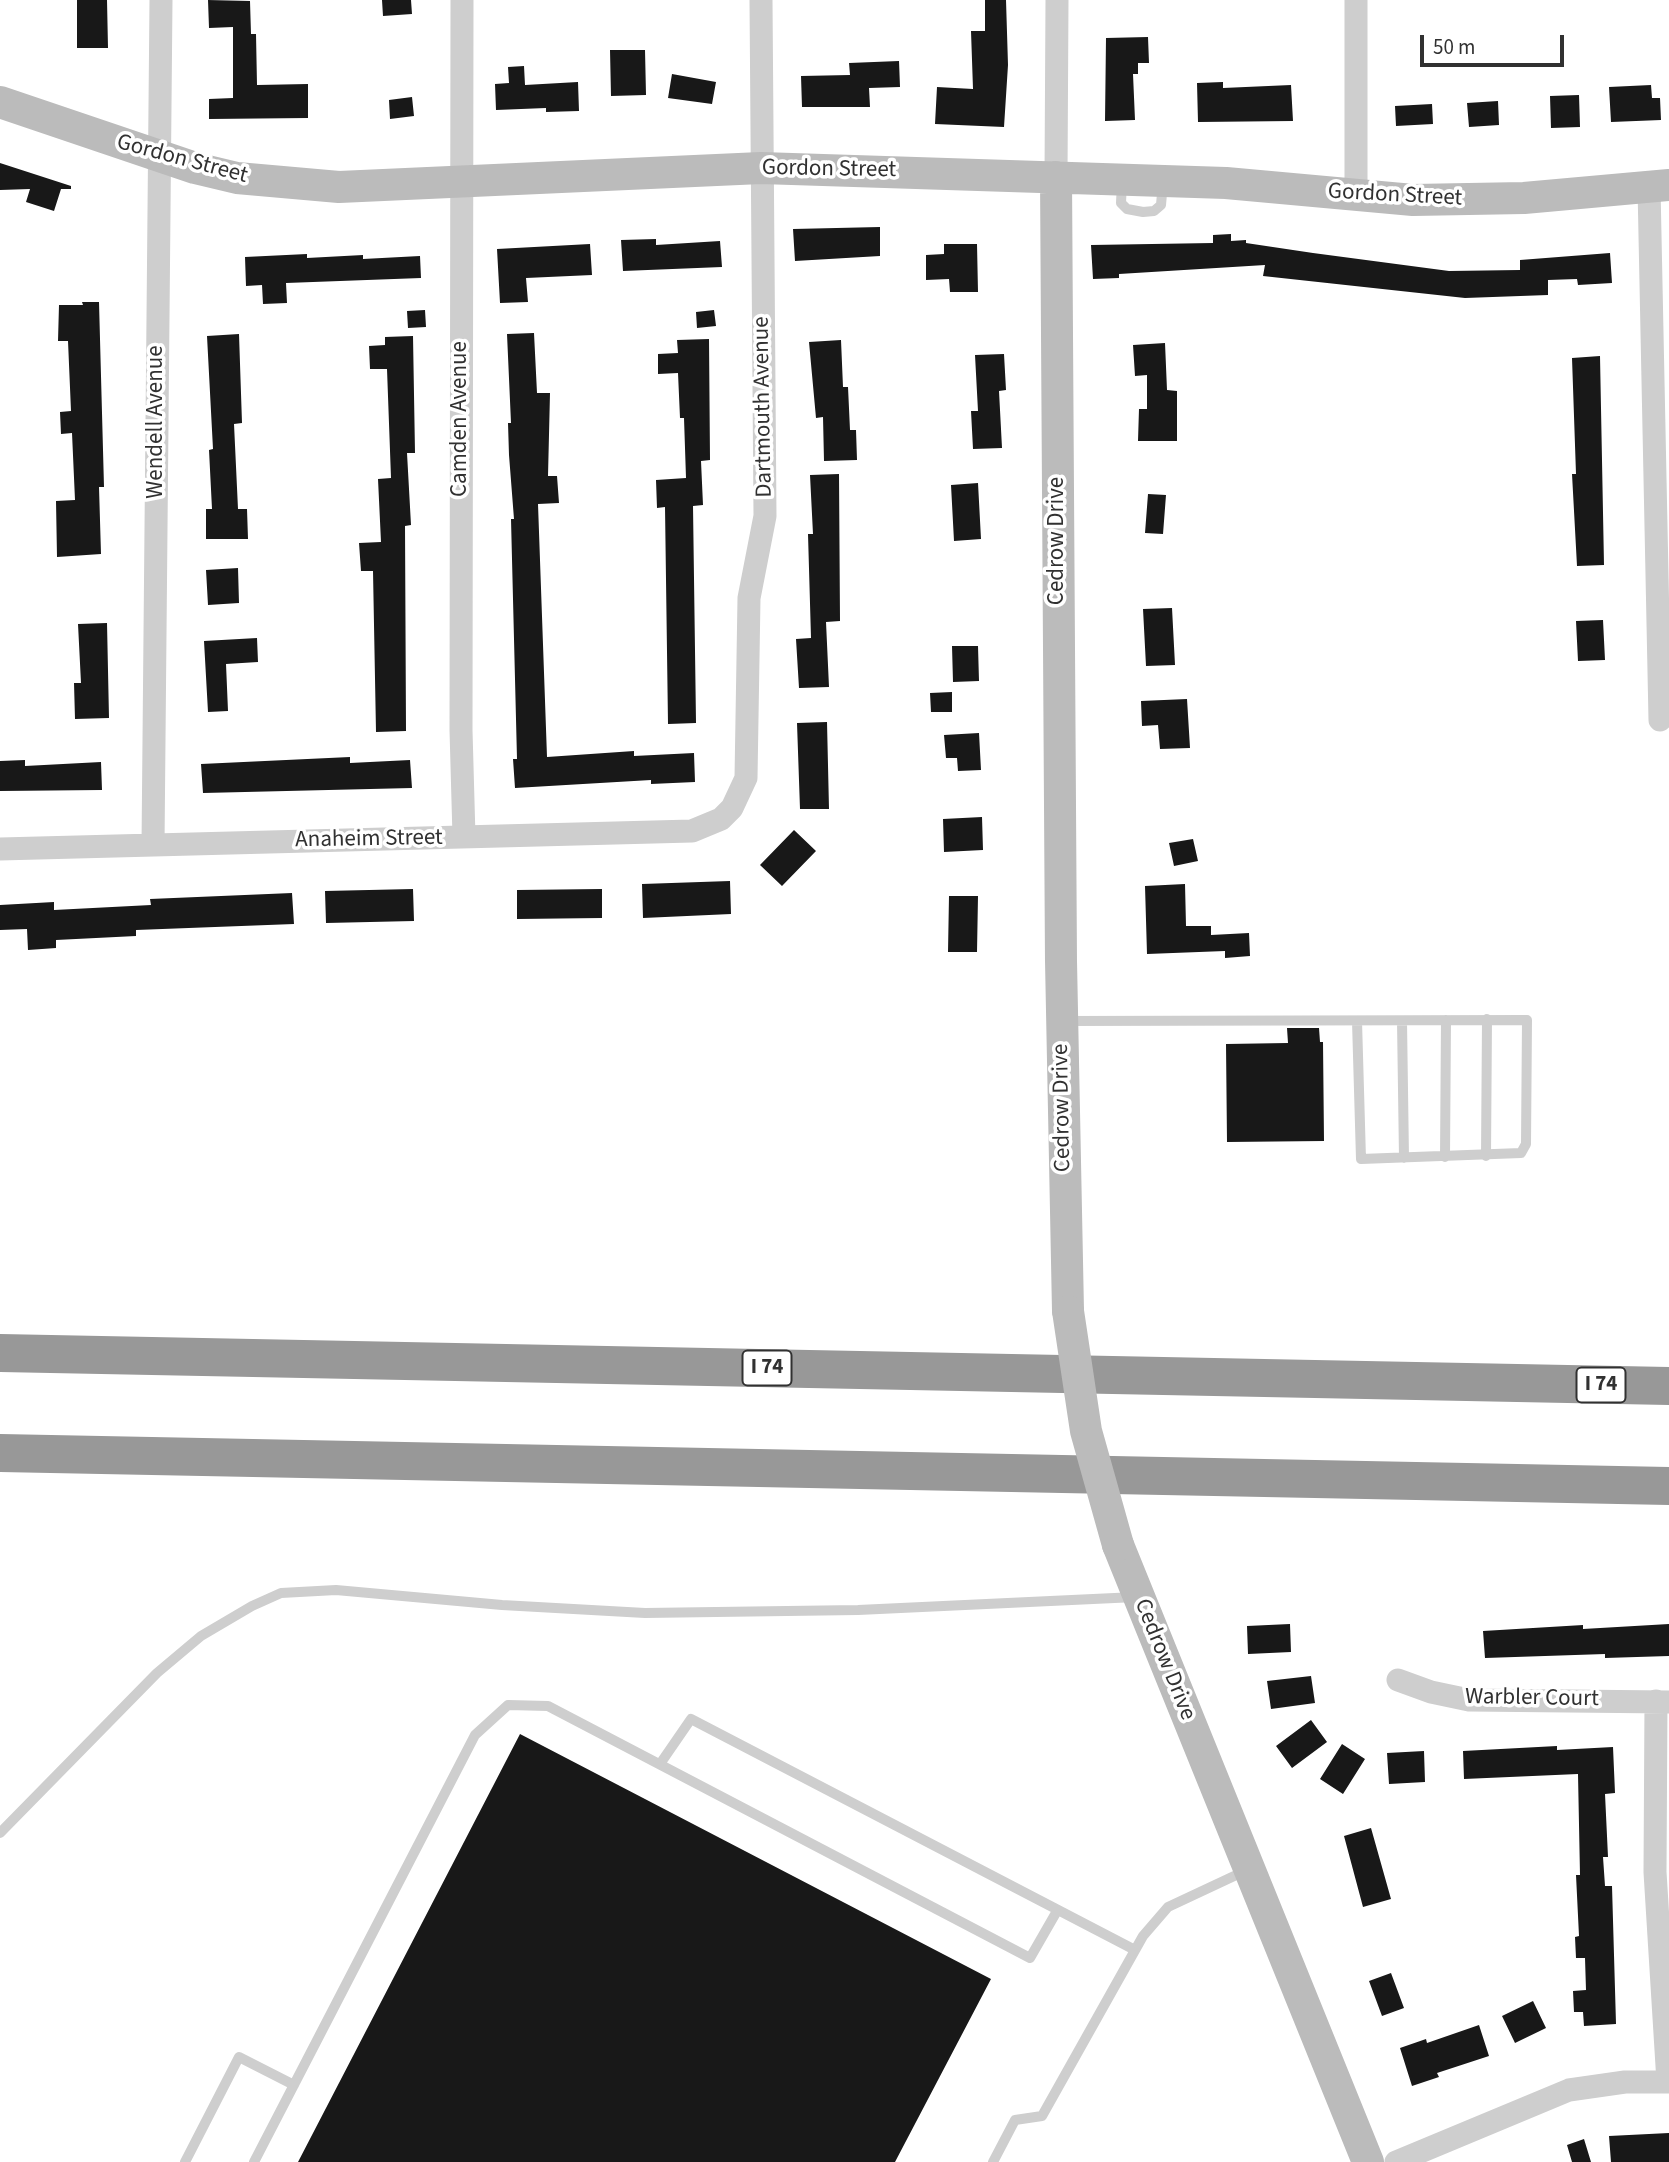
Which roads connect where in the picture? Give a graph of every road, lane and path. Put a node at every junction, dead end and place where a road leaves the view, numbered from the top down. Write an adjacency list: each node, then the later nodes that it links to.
1 (161, 0): 7 (street, Wendell Avenue)
2 (462, 0): 10 (street, Camden Avenue)
3 (761, 0): 8 (street, Dartmouth Avenue)
4 (1057, 0): 9 (street, Cedrow Drive)
5 (1356, 0): 12 (street)
6 (0, 102): 7 (street, Gordon Street)
7 (159, 157): 10 (street, Gordon Street); 16 (street, Wendell Avenue)
8 (761, 168): 9 (street, Gordon Street); 10 (street, Gordon Street); 14 (street, Dartmouth Avenue)
9 (1056, 177): 12 (street, Gordon Street); 20 (street, Cedrow Drive)
10 (461, 180): 15 (street, Camden Avenue)
11 (1659, 186): 12 (street, Gordon Street); 13 (street)
12 (1356, 196)
13 (1660, 719)
14 (732, 808): 15 (street, Anaheim Street)
15 (464, 837): 16 (street, Anaheim Street)
16 (153, 845): 17 (street, Anaheim Street)
17 (0, 849)
18 (1487, 1019): 19 (lane); 23 (lane); 23 (lane)
19 (1446, 1020): 22 (lane); 24 (lane)
20 (1062, 1021): 21 (lane); 30 (street, Cedrow Drive, bridge)
21 (1357, 1021): 22 (lane); 25 (lane)
22 (1402, 1021): 25 (lane)
23 (1486, 1156): 24 (lane)
24 (1445, 1157): 25 (lane)
25 (1404, 1158)
26 (0, 1353): 27 (highway, I 74)
27 (1669, 1386)
28 (0, 1453): 29 (highway)
29 (1669, 1486)
30 (1138, 1597): 34 (lane); 35 (street, Cedrow Drive)
31 (1398, 1680): 32 (street, Warbler Court)
32 (1662, 1702): 38 (street)
33 (660, 1764): 36 (lane); 36 (lane); 39 (lane)
34 (0, 1833)
35 (1249, 1869): 37 (lane); 43 (street, Cedrow Drive)
36 (1057, 1911): 37 (lane)
37 (1135, 1950): 42 (lane)
38 (1669, 2082): 44 (street)
39 (294, 2085): 40 (lane); 41 (lane)
40 (185, 2162)
41 (254, 2162)
42 (993, 2162)
43 (1368, 2162)
44 (1396, 2162)

